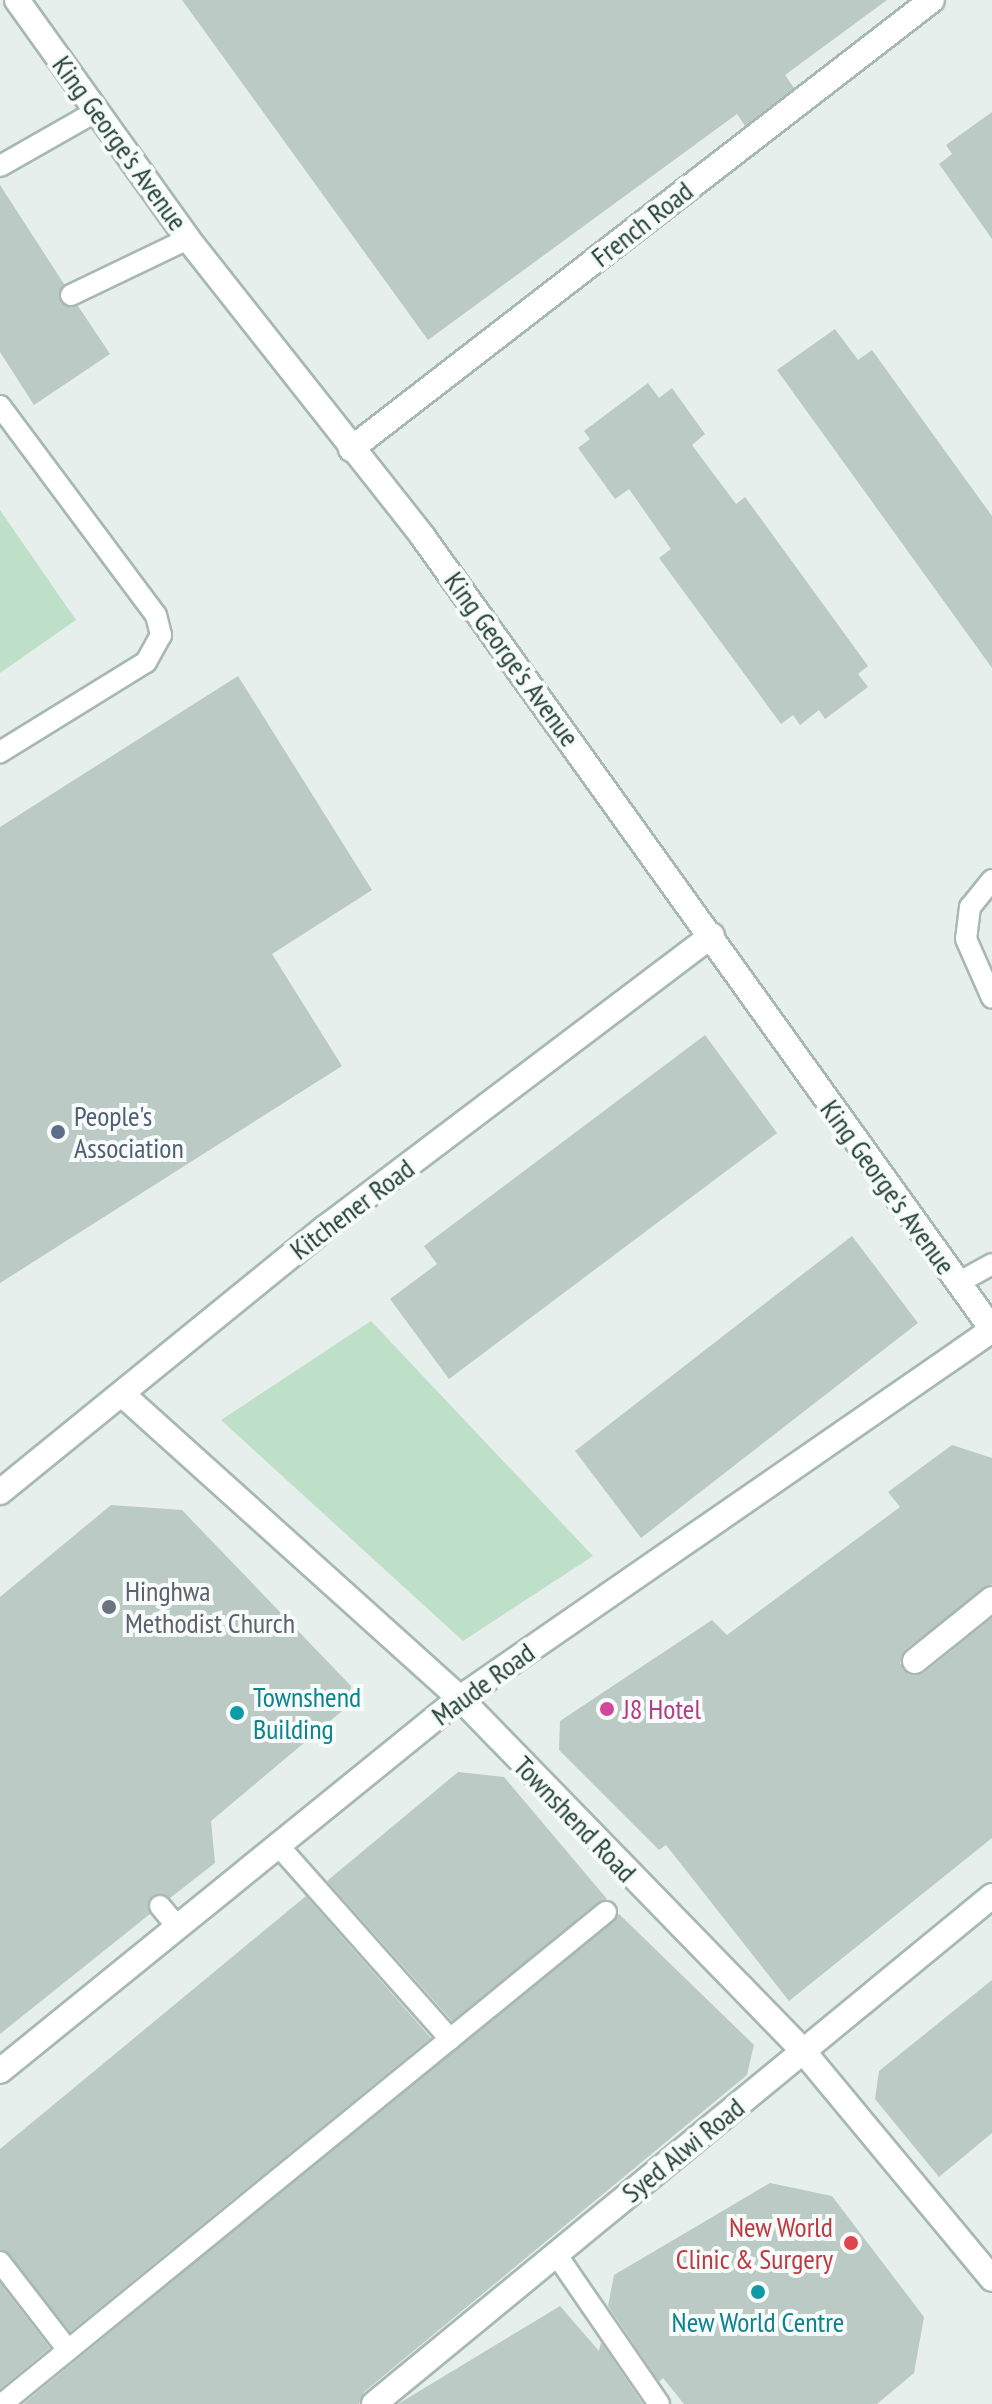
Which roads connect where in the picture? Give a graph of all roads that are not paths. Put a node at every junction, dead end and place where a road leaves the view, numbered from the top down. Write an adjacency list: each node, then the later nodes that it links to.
1 (17, 0): 3 (street, King George's Avenue)
2 (932, 0): 8 (street, French Road)
3 (97, 111): 4 (lane); 5 (street, King George's Avenue)
4 (0, 166)
5 (188, 239): 6 (lane); 8 (street, King George's Avenue)
6 (71, 295)
7 (0, 406): 9 (lane)
8 (351, 449): 11 (street, King George's Avenue)
9 (0, 752)
10 (992, 880): 12 (lane)
11 (712, 935): 14 (street, King George's Avenue); 16 (street, Kitchener Road)
12 (992, 998)
13 (992, 1264): 14 (lane)
14 (958, 1283): 15 (street, King George's Avenue)
15 (992, 1330): 20 (street, Maude Road)
16 (122, 1394): 17 (street, Kitchener Road); 20 (street, Townshend Road)
17 (0, 1492)
18 (992, 1599): 19 (street)
19 (915, 1661)
20 (460, 1698): 21 (street, Maude Road); 25 (street, Townshend Road)
21 (277, 1844): 24 (lane); 26 (street, Maude Road)
22 (992, 1896): 25 (street, Syed Alwi Road)
23 (606, 1912): 24 (lane)
24 (450, 2039): 30 (lane)
25 (803, 2051): 27 (street, Syed Alwi Road); 29 (street, Townshend Road)
26 (0, 2071)
27 (556, 2254): 32 (street, Syed Alwi Road); 33 (lane)
28 (0, 2262): 30 (lane)
29 (992, 2279)
30 (68, 2350): 31 (lane)
31 (2, 2404)
32 (374, 2404)
33 (659, 2404)

